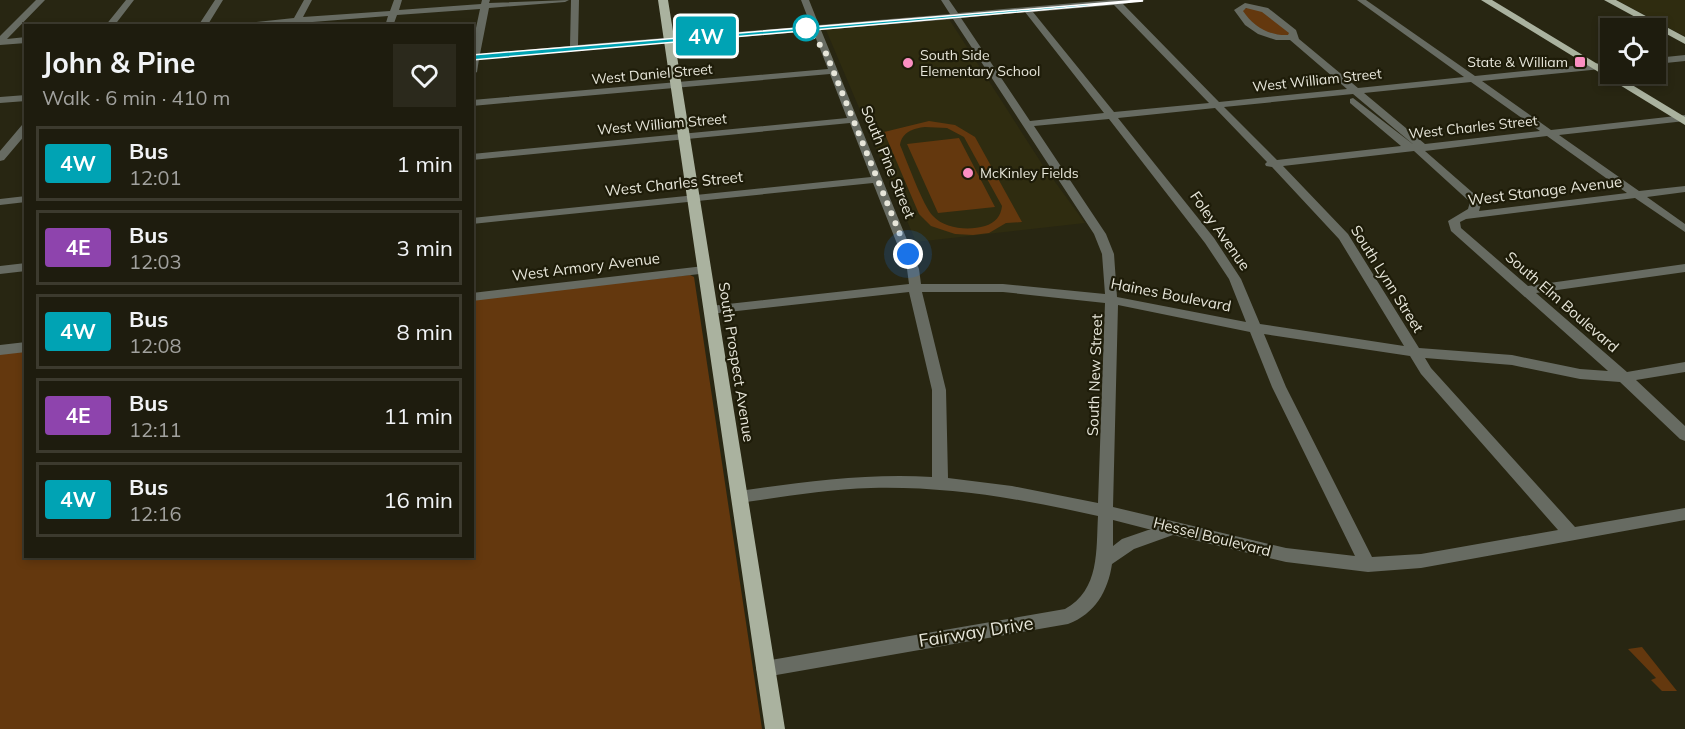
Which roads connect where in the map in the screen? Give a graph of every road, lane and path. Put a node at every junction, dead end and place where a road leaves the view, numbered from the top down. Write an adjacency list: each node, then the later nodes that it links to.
1 (41, 0): 32 (street)
2 (130, 0): 22 (street)
3 (219, 0): 23 (street)
4 (308, 0): 21 (street)
5 (398, 0): 19 (street)
6 (565, 0): 16 (street)
7 (575, 0): 33 (street)
8 (663, 0): 30 (main road, South Prospect Avenue)
9 (805, 0): 26 (street, South Pine Street)
10 (945, 0): 20 (street, South New Street)
11 (1141, 0): 15 (street)
12 (1361, 0): 40 (street)
13 (1486, 0): 38 (main road)
14 (1609, 0): 31 (main road)
15 (1115, 1): 18 (street); 47 (street, South Lynn Street)
16 (486, 3): 19 (street); 34 (street)
17 (1242, 3): 27 (street); 28 (street)
18 (1027, 10): 20 (street); 48 (street, Foley Avenue)
19 (393, 13): 21 (street); 25 (street)
20 (955, 15): 26 (street); 51 (street, South New Street)
21 (296, 23): 24 (street)
22 (111, 24)
23 (203, 24)
24 (271, 24)
25 (390, 24)
26 (815, 27): 30 (street); 39 (street, South Pine Street)
27 (1292, 37): 28 (street); 42 (street)
28 (1278, 39): 43 (street)
29 (24, 40): 32 (street)
30 (669, 40): 33 (street); 41 (main road, South Prospect Avenue)
31 (1685, 41)
32 (0, 42)
33 (574, 48): 34 (street)
34 (474, 57)
35 (1685, 58): 36 (street)
36 (1666, 60)
37 (1600, 66): 38 (street, West William Street)
38 (1594, 67): 40 (street, West William Street); 50 (main road)
39 (834, 71): 41 (street, West Daniel Street); 49 (street, South Pine Street)
40 (1473, 79): 42 (street, West William Street); 53 (street)
41 (676, 85): 46 (street, West Daniel Street); 54 (main road, South Prospect Avenue)
42 (1356, 92): 43 (street, West William Street); 58 (street)
43 (1344, 93): 47 (street, West William Street); 58 (street)
44 (24, 98): 45 (street)
45 (0, 100)
46 (474, 103)
47 (1218, 106): 48 (street, West William Street); 61 (street, South Lynn Street)
48 (1112, 116): 51 (street, West William Street); 82 (street, Foley Avenue)
49 (855, 120): 54 (street, West William Street); 62 (street, South Pine Street)
50 (1683, 120): 53 (street, West Charles Street)
51 (1027, 124): 80 (street, South New Street)
52 (24, 129): 56 (street)
53 (1550, 134): 58 (street, West Charles Street); 65 (street)
54 (683, 137): 59 (street, West William Street); 66 (main road, South Prospect Avenue)
55 (24, 142): 56 (street)
56 (12, 143): 57 (street); 60 (street)
57 (0, 144)
58 (1417, 148): 61 (street, West Charles Street); 64 (street)
59 (474, 157)
60 (0, 158)
61 (1270, 164): 85 (street, South Lynn Street)
62 (879, 180): 66 (street, West Charles Street); 77 (street, South Pine Street)
63 (1685, 189): 65 (street, West Stanage Avenue)
64 (1470, 193): 69 (street); 70 (street)
65 (1637, 195): 69 (street, West Stanage Avenue); 72 (street)
66 (693, 198): 71 (street, West Charles Street); 76 (main road, South Prospect Avenue)
67 (24, 199): 68 (street)
68 (0, 202)
69 (1497, 213): 70 (street, West Stanage Avenue)
70 (1458, 217): 78 (street, South Elm Boulevard)
71 (474, 221)
72 (1685, 229)
73 (24, 267): 75 (street)
74 (1685, 268): 78 (street)
75 (0, 270)
76 (704, 270): 79 (street, West Armory Avenue); 81 (main road, South Prospect Avenue)
77 (915, 287): 80 (street, Haines Boulevard); 81 (street, Haines Boulevard); 89 (street, South Pine Street)
78 (1524, 291): 87 (street, South Elm Boulevard)
79 (474, 297)
80 (1112, 300): 82 (street, Haines Boulevard); 91 (street, South New Street)
81 (710, 310): 90 (main road, South Prospect Avenue)
82 (1256, 328): 85 (street, Haines Boulevard); 96 (street, Foley Avenue)
83 (24, 347): 84 (street)
84 (0, 350)
85 (1413, 352): 87 (street, Haines Boulevard); 94 (street, South Lynn Street)
86 (1685, 367): 87 (street, Haines Boulevard)
87 (1624, 377): 88 (street, South Elm Boulevard)
88 (1685, 435)
89 (940, 483): 90 (street, Hessel Boulevard); 91 (street, Hessel Boulevard)
90 (739, 497): 97 (main road, South Prospect Avenue)
91 (1106, 511): 93 (street, Hessel Boulevard); 95 (street, Fairway Drive)
92 (1685, 514): 94 (street, Hessel Boulevard)
93 (1176, 528): 95 (street); 96 (street, Hessel Boulevard)
94 (1571, 533): 96 (street, Hessel Boulevard)
95 (1104, 560): 97 (street, Fairway Drive)
96 (1368, 565)
97 (765, 669): 98 (main road, South Prospect Avenue)
98 (775, 729)

